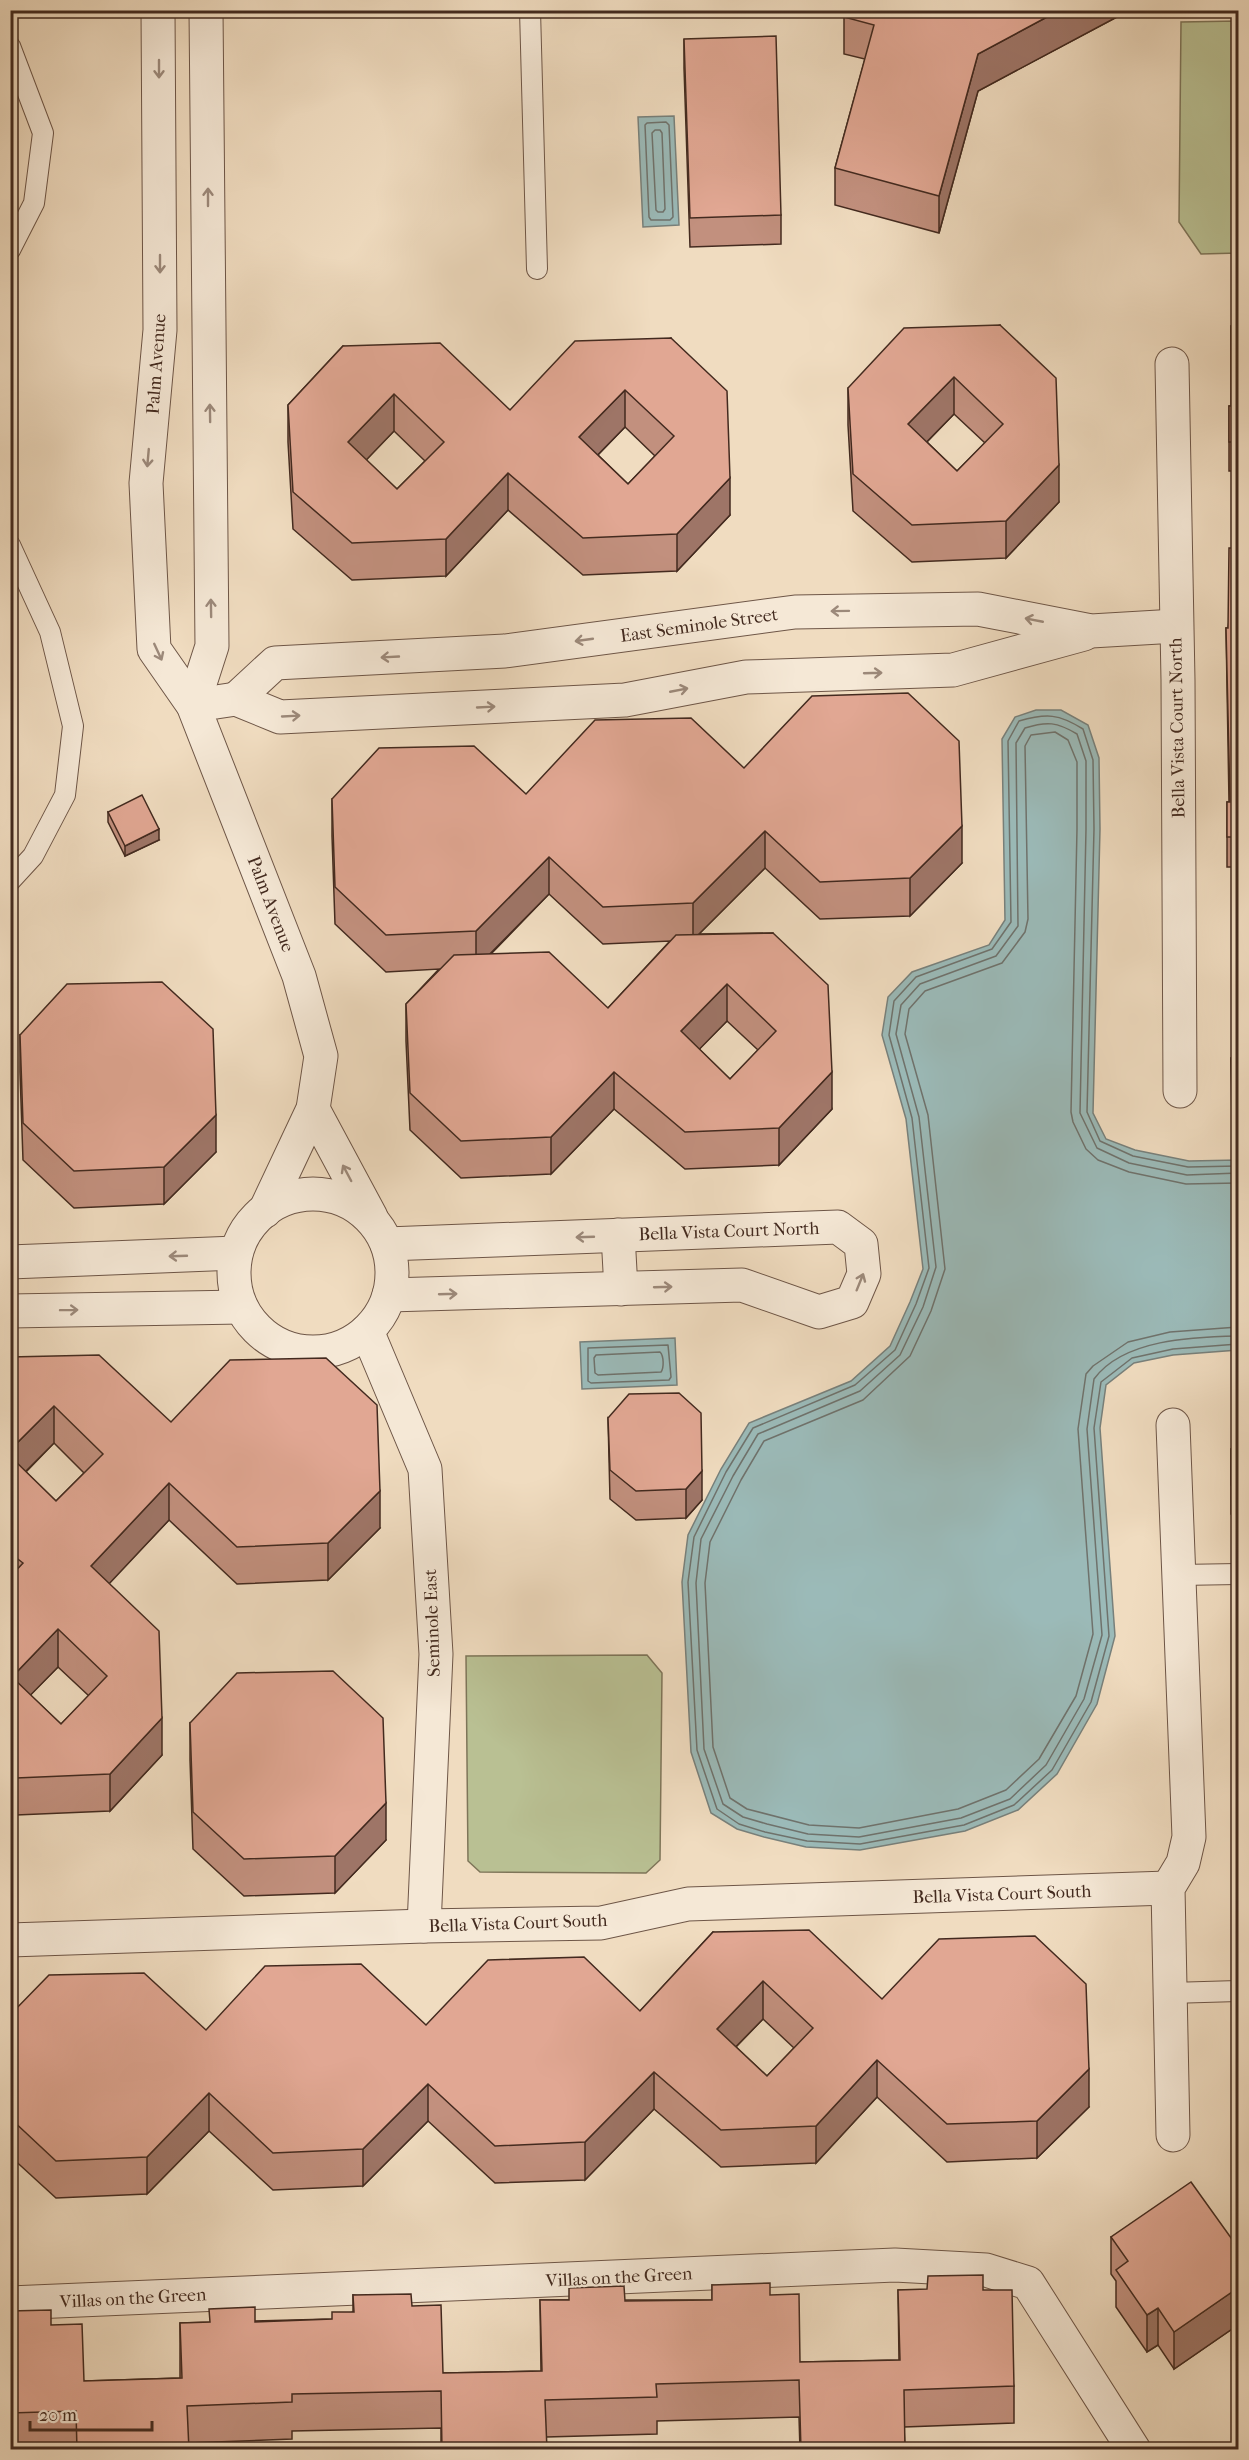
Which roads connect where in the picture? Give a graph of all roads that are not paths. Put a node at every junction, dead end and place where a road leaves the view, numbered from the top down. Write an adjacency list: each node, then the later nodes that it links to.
1 (158, 10): 13 (street, Palm Avenue, one-way to 13)
2 (206, 10): 13 (street, one-way to 2)
3 (530, 10): 7 (lane)
4 (10, 46): 5 (lane)
5 (18, 82): 6 (lane)
6 (10, 250)
7 (537, 269)
8 (1172, 364): 10 (street, Bella Vista Court North)
9 (10, 545): 14 (lane)
10 (1176, 626): 11 (street, East Seminole Street); 15 (street, Bella Vista Court North)
11 (1091, 631): 12 (street, one-way to 11); 12 (street, East Seminole Street, one-way to 12)
12 (236, 699): 13 (street)
13 (193, 705): 16 (street, Palm Avenue)
14 (10, 881)
15 (1180, 1091)
16 (313, 1109): 17 (street, Palm Avenue); 18 (street, one-way to 16)
17 (265, 1210): 18 (street); 20 (street)
18 (381, 1234): 19 (street, Bella Vista Court North, one-way to 18); 23 (street)
19 (618, 1235): 22 (street); 22 (street, Bella Vista Court North, one-way to 19)
20 (236, 1253): 21 (street, one-way to 21); 24 (street)
21 (10, 1262)
22 (621, 1289): 23 (street, Bella Vista Court North, one-way to 22)
23 (389, 1295): 26 (street)
24 (241, 1307): 25 (street, one-way to 24); 26 (street)
25 (10, 1311)
26 (367, 1331): 31 (street, Seminole East)
27 (1173, 1425): 29 (street)
28 (1239, 1574): 29 (lane)
29 (1179, 1575): 30 (street)
30 (1168, 1888): 31 (street, Bella Vista Court South); 34 (street)
31 (424, 1926): 32 (street, Bella Vista Court South)
32 (10, 1940)
33 (1239, 1991): 34 (lane)
34 (1170, 1993): 35 (street)
35 (1173, 2135)
36 (10, 2303): 37 (street, Villas on the Green)
37 (1134, 2450)

